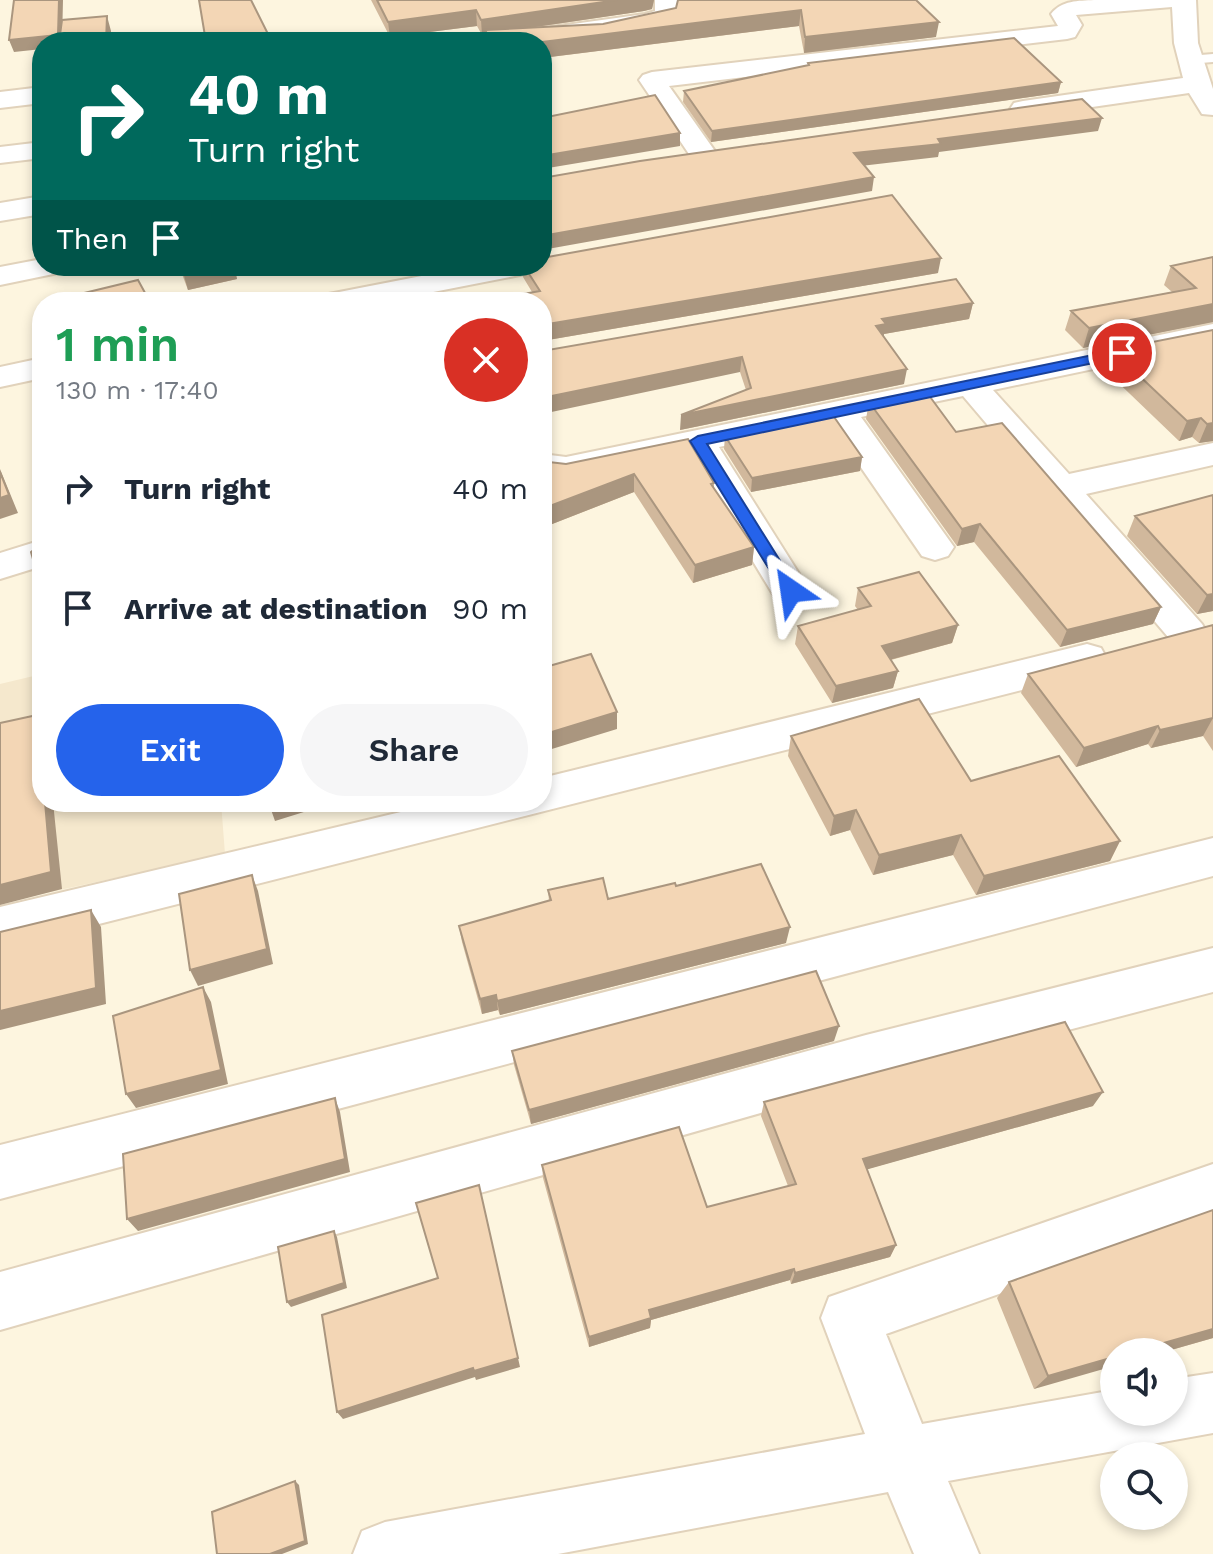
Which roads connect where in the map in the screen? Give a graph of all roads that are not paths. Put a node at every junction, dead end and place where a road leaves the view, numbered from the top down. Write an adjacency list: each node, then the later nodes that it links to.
1 (667, 0): 4 (street)
2 (1177, 0): 11 (street)
3 (1184, 0): 6 (street)
4 (552, 34)
5 (1213, 58): 6 (lane)
6 (1192, 72): 9 (street); 10 (street)
7 (32, 96): 8 (street)
8 (0, 100)
9 (1213, 109)
10 (996, 113)
11 (734, 150)
12 (32, 151): 13 (street)
13 (0, 155)
14 (32, 207): 15 (street)
15 (0, 212)
16 (32, 270): 17 (street)
17 (0, 276)
18 (485, 276): 19 (street)
19 (429, 292)
20 (1213, 334): 23 (street)
21 (32, 370): 22 (street)
22 (0, 377)
23 (971, 385): 24 (street); 28 (street)
24 (840, 412): 25 (street); 29 (street)
25 (698, 441): 27 (street); 32 (street)
26 (1213, 454): 28 (street)
27 (552, 466)
28 (1061, 488): 33 (street)
29 (935, 547)
30 (32, 556): 31 (street)
31 (0, 566)
32 (791, 591)
33 (1201, 630): 34 (street)
34 (552, 793)
35 (477, 812): 37 (street)
36 (1213, 857): 39 (street)
37 (0, 928)
38 (1213, 970): 41 (street)
39 (0, 1172)
40 (1213, 1191): 45 (street)
41 (0, 1301)
42 (1213, 1403): 43 (street)
43 (1188, 1407)
44 (1100, 1423): 45 (street)
45 (905, 1458): 46 (street); 47 (street)
46 (385, 1554)
47 (947, 1554)

